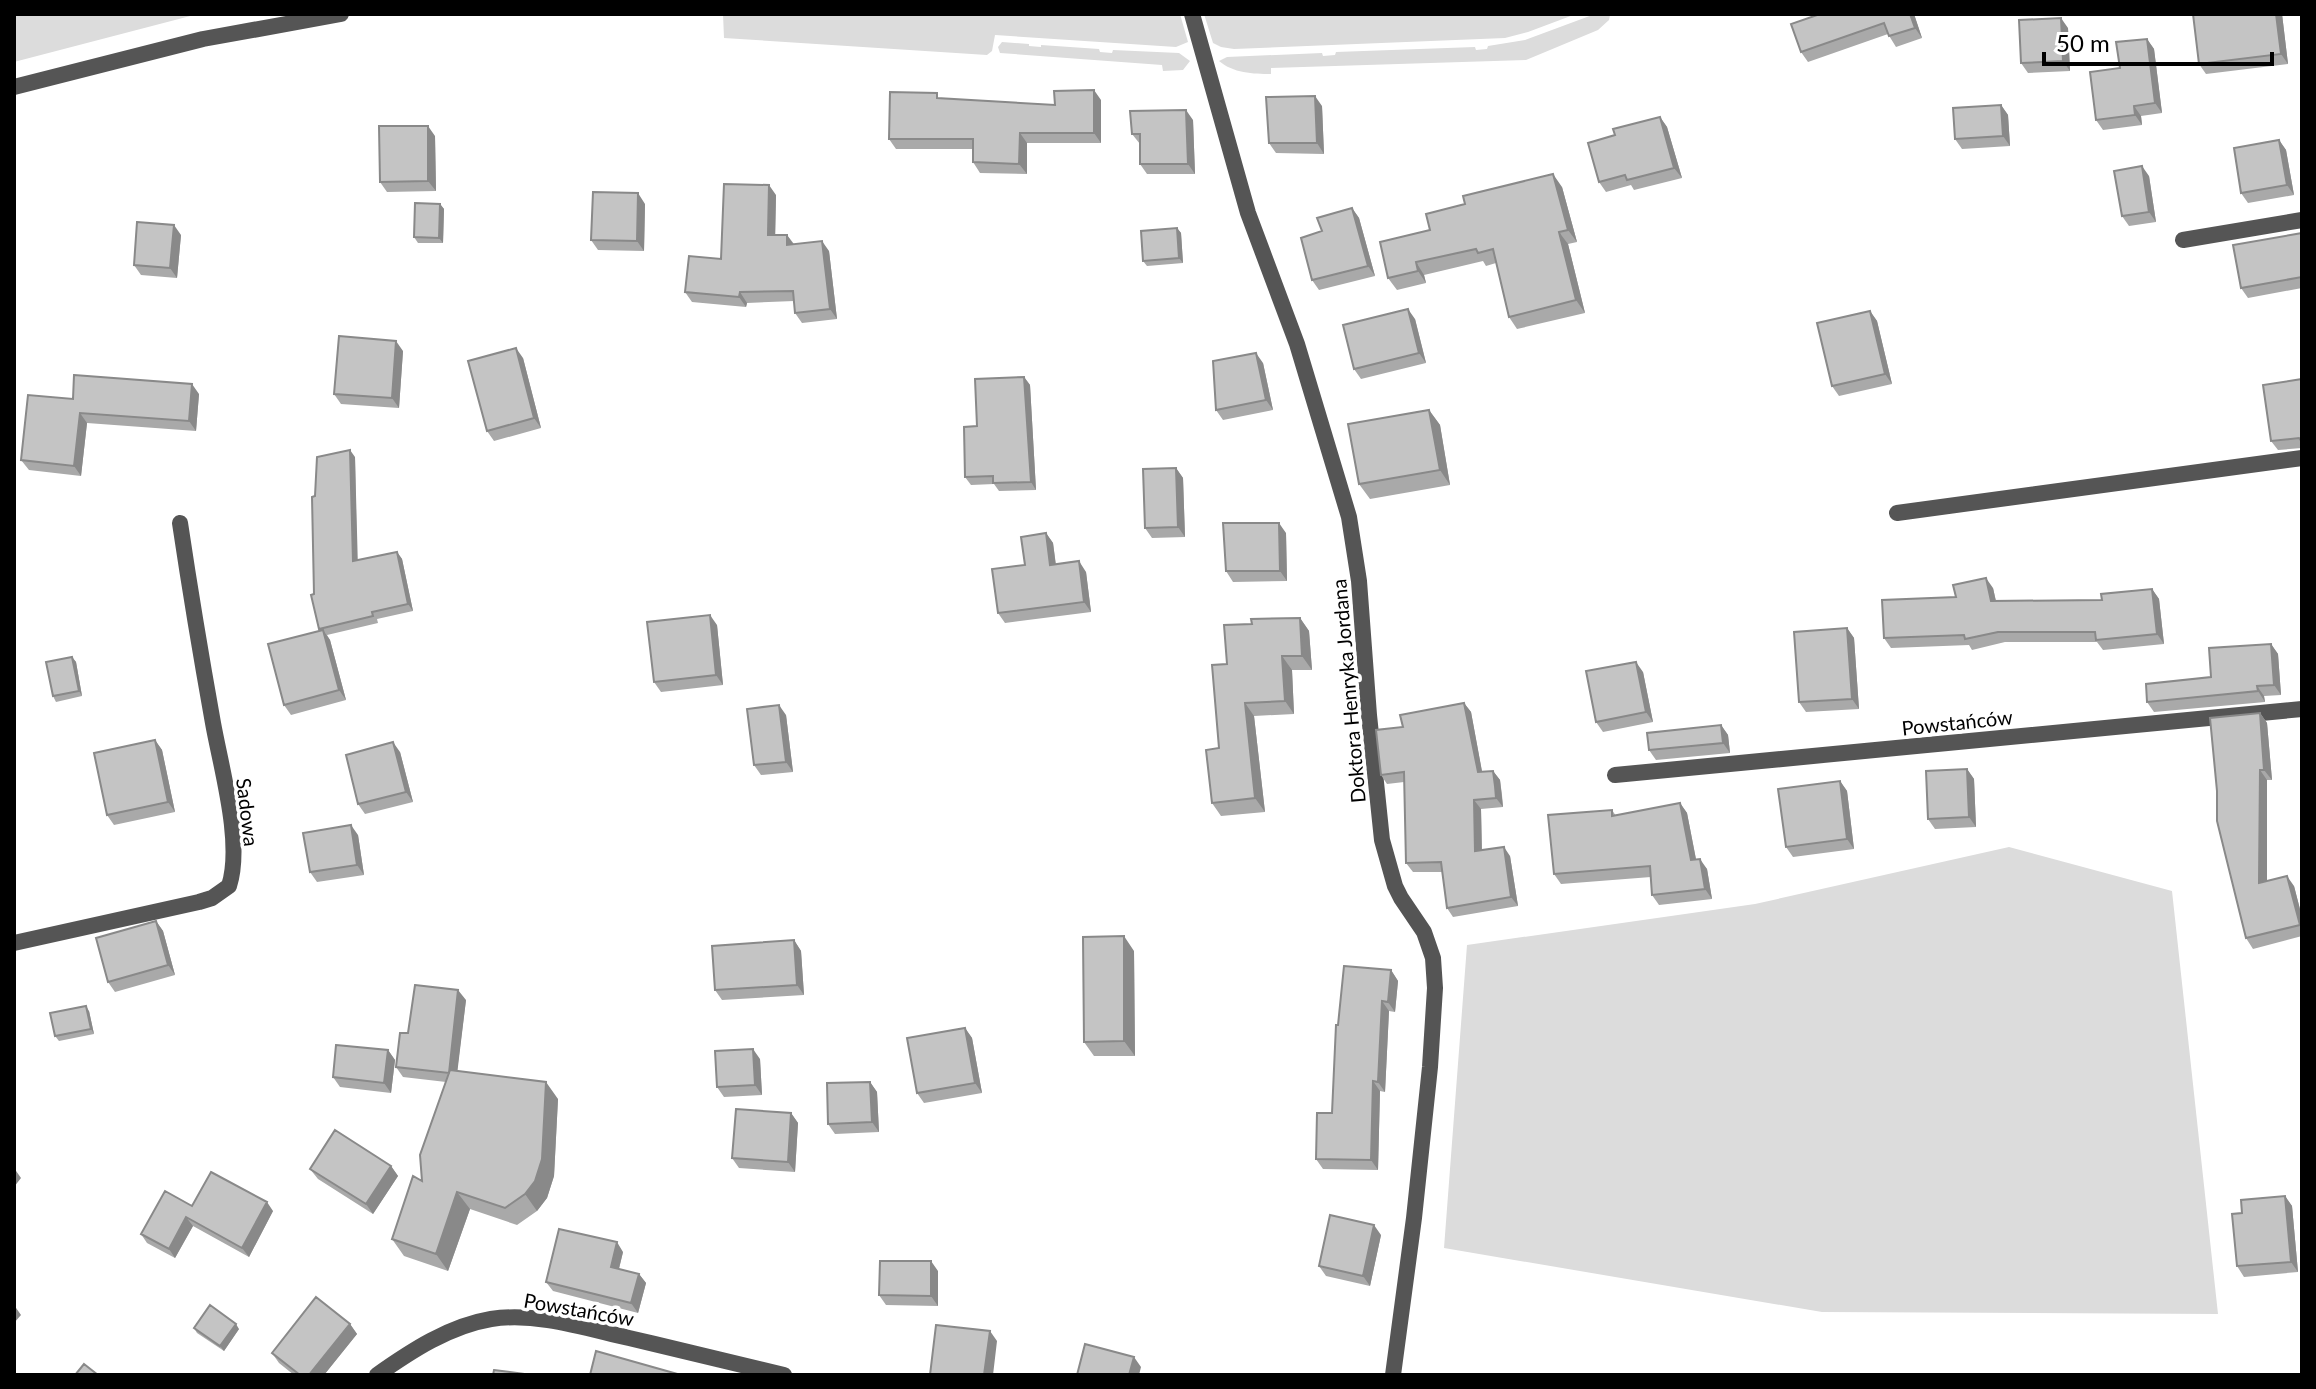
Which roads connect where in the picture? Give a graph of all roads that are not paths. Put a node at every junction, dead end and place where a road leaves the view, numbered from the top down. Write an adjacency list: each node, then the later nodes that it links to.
1 (341, 14): 3 (street)
2 (1192, 14): 14 (street, Doktora Henryka Jordana)
3 (14, 87)
4 (2302, 220): 5 (street)
5 (2183, 240)
6 (2302, 458): 7 (street)
7 (1897, 513)
8 (180, 523): 11 (street, Sadowa)
9 (2302, 709): 10 (street, Powstańców)
10 (1615, 775)
11 (14, 943)
12 (377, 1375): 13 (street, Powstańców)
13 (784, 1375)
14 (1393, 1375)

